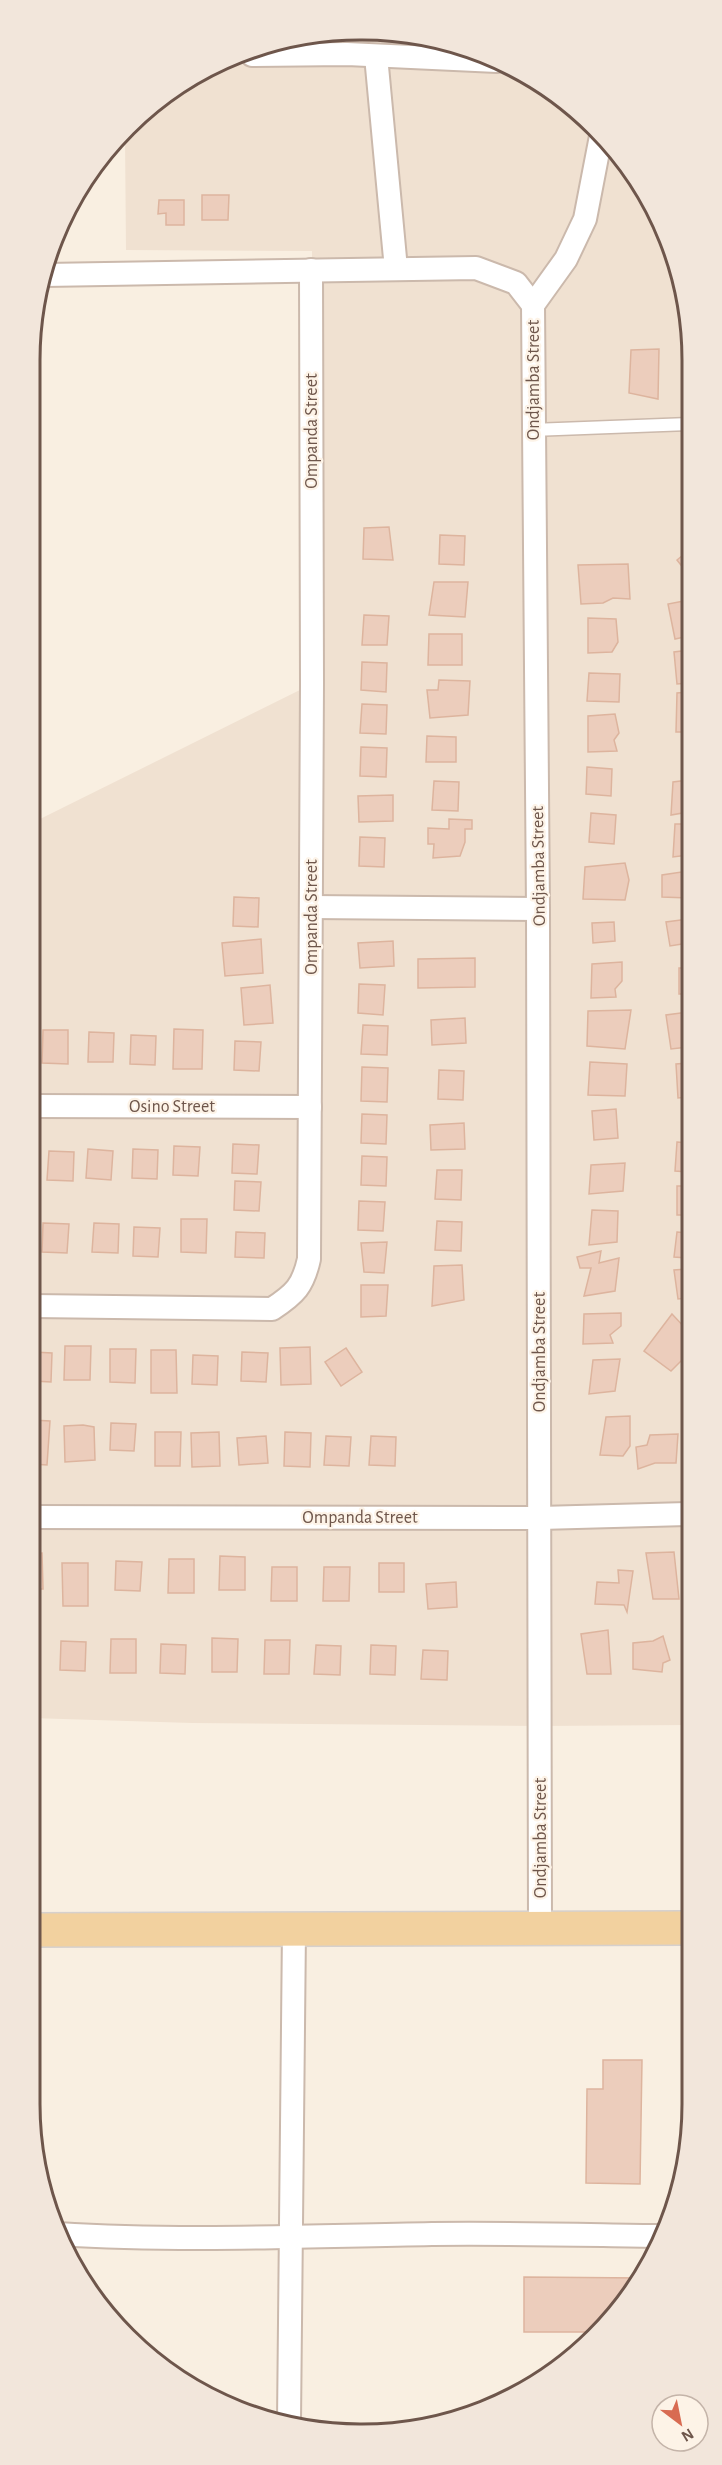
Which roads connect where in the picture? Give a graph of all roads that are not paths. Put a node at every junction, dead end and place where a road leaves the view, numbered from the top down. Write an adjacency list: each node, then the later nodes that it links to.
1 (348, 45): 2 (street); 3 (street)
2 (273, 53)
3 (376, 56): 4 (street); 6 (street)
4 (469, 60)
5 (599, 147): 9 (street)
6 (396, 269): 7 (street, Ondjamba Street); 9 (street, Ondjamba Street)
7 (310, 270): 8 (street, Ondjamba Street); 12 (street, Ompanda Street)
8 (52, 275)
9 (533, 305): 11 (street, Ondjamba Street)
10 (682, 424): 11 (lane)
11 (532, 430): 13 (street, Ondjamba Street)
12 (311, 908): 13 (street); 15 (street, Ompanda Street)
13 (538, 909): 19 (street, Ondjamba Street)
14 (40, 1106): 15 (street, Osino Street)
15 (310, 1107): 16 (street, Ompanda Street)
16 (40, 1306)
17 (682, 1514): 19 (street, Ompanda Street)
18 (40, 1517): 19 (street, Ompanda Street)
19 (540, 1518): 20 (street, Ondjamba Street)
20 (540, 1928): 21 (main road); 22 (main road)
21 (682, 1928)
22 (294, 1929): 23 (main road); 26 (street)
23 (40, 1930)
24 (69, 2235): 26 (street)
25 (653, 2236): 26 (street)
26 (290, 2239): 27 (street)
27 (289, 2416)

